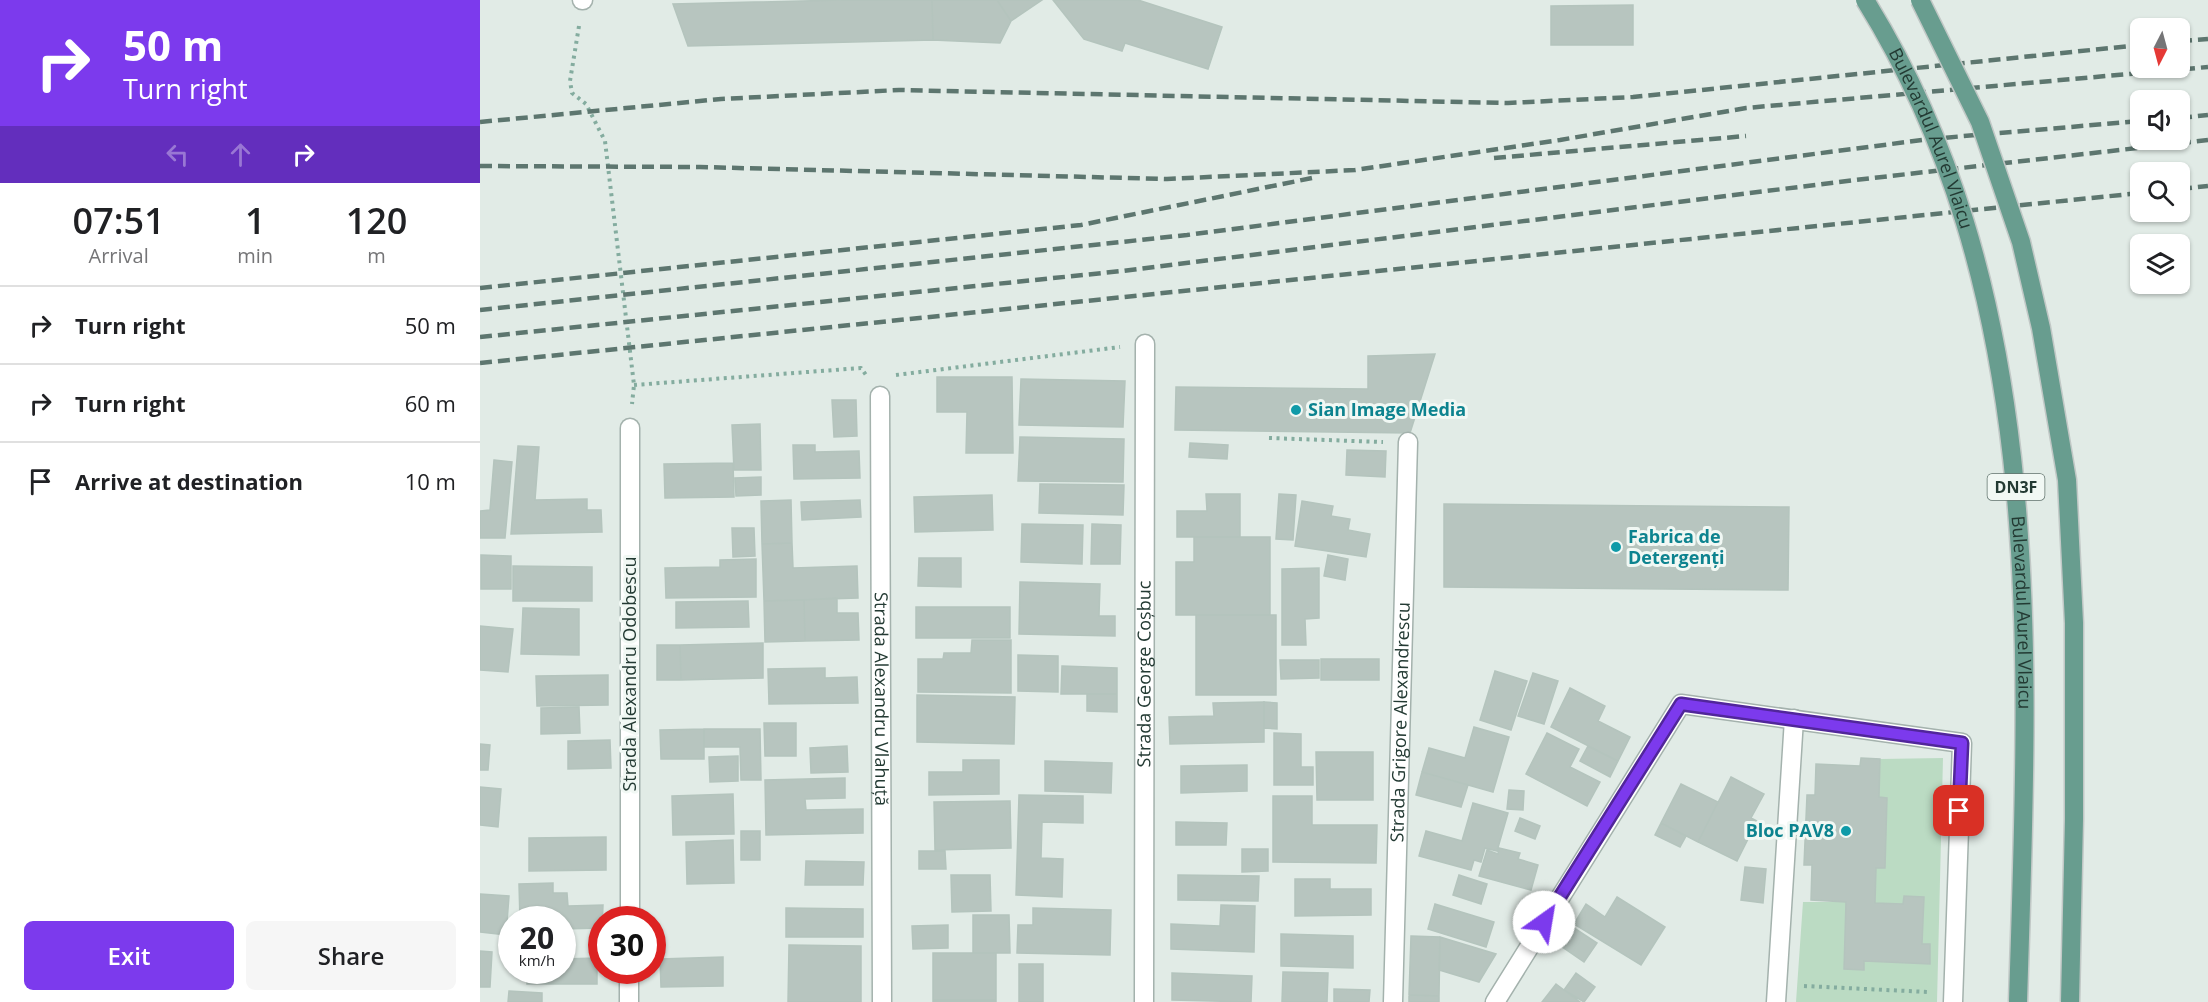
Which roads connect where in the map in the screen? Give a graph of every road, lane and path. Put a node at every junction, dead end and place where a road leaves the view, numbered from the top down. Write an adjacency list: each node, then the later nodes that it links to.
1 (582, 0): 6 (path)
2 (1864, 0): 19 (main road, Bulevardul Aurel Vlaicu / DN3F, bridge)
3 (1920, 0): 20 (main road, DN3F, bridge)
4 (1145, 344): 16 (street, Strada George Coșbuc)
5 (880, 396): 15 (street, Strada Alexandru Vlahuță)
6 (630, 428): 10 (street, Strada Alexandru Odobescu)
7 (1269, 438): 8 (path)
8 (1408, 442): 17 (street, Strada Grigore Alexandrescu)
9 (1794, 719): 12 (street); 13 (street); 18 (street)
10 (630, 906)
11 (629, 984): 14 (street)
12 (1777, 994): 13 (path)
13 (1953, 998)
14 (629, 1002)
15 (882, 1002)
16 (1144, 1002)
17 (1393, 1002)
18 (1495, 1002)
19 (2018, 1002)
20 (2070, 1002)

